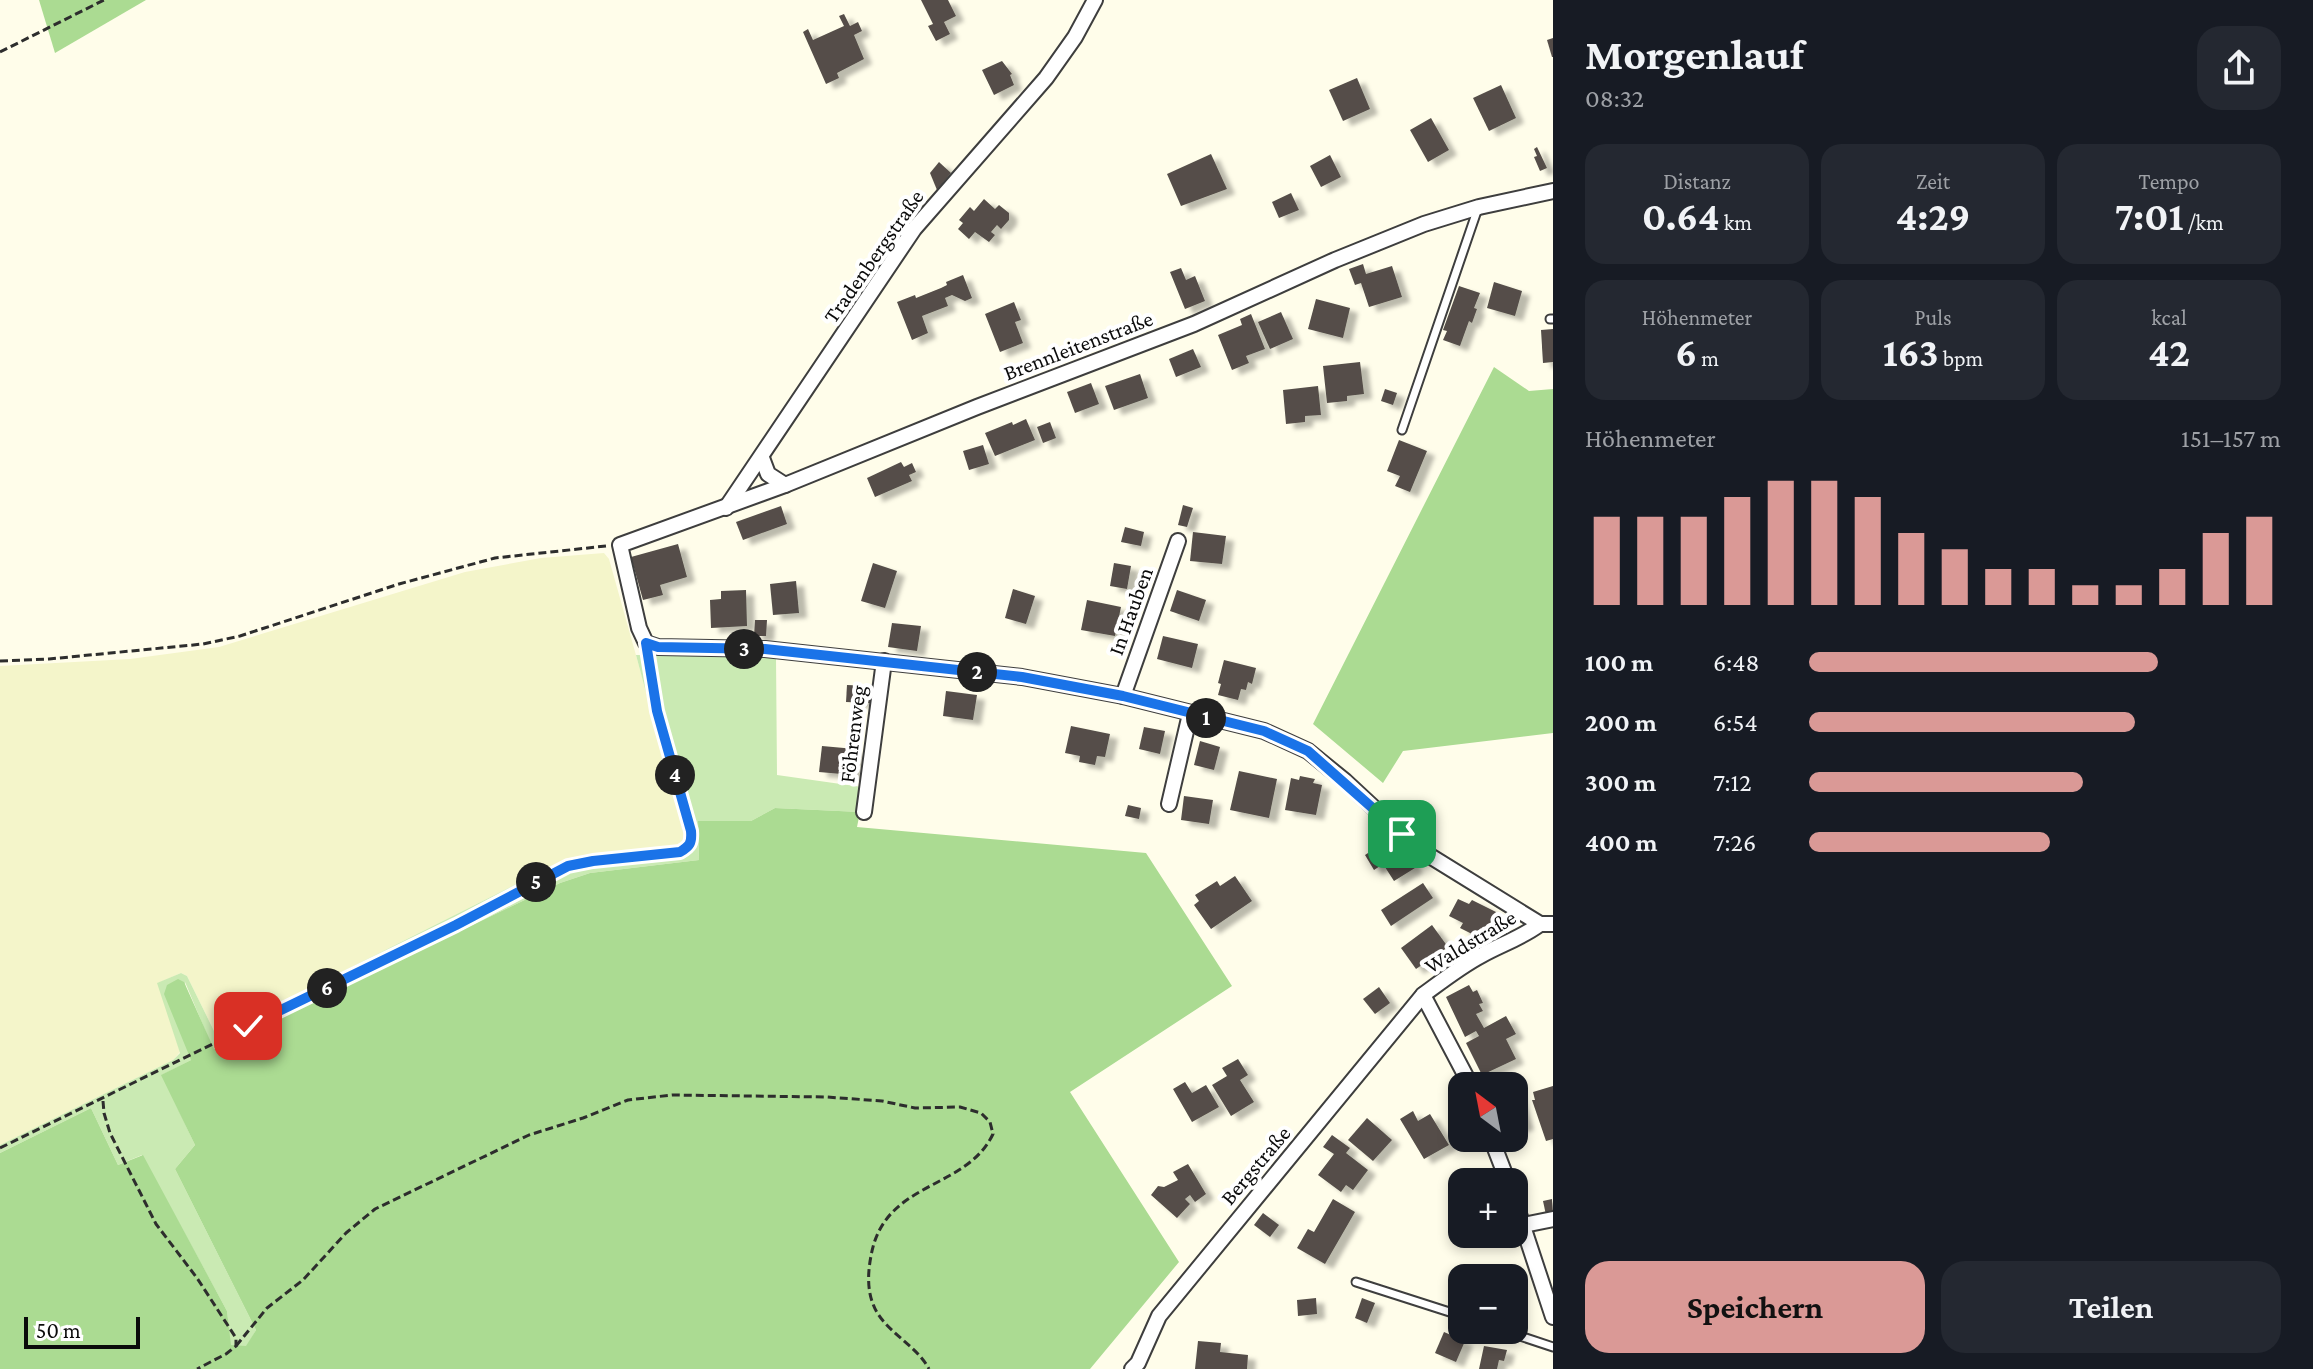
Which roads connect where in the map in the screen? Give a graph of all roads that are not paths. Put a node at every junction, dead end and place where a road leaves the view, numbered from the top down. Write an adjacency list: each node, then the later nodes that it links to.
1 (1095, 0): 5 (street, Tradenbergstraße)
2 (1553, 191): 3 (street, Brennleitenstraße)
3 (1479, 207): 4 (lane); 6 (street, Brennleitenstraße)
4 (1402, 430)
5 (762, 458): 6 (street); 7 (street, Tradenbergstraße)
6 (785, 485): 7 (street, Brennleitenstraße)
7 (726, 508): 9 (street, Brennleitenstraße)
8 (1178, 541): 10 (street, In Hauben)
9 (884, 661): 10 (street); 13 (street, Föhrenweg)
10 (1123, 696): 11 (street)
11 (1190, 714): 12 (street); 14 (street)
12 (1169, 804)
13 (864, 812)
14 (1546, 924): 15 (street, Waldstraße)
15 (1423, 995): 16 (street); 25 (street, Bergstraße)
16 (1464, 1072)
17 (1553, 1219): 18 (street)
18 (1528, 1224)
19 (1528, 1238): 22 (street)
20 (1356, 1282): 21 (lane)
21 (1448, 1312)
22 (1553, 1317)
23 (1528, 1339): 24 (lane)
24 (1553, 1347)
25 (1132, 1369)

